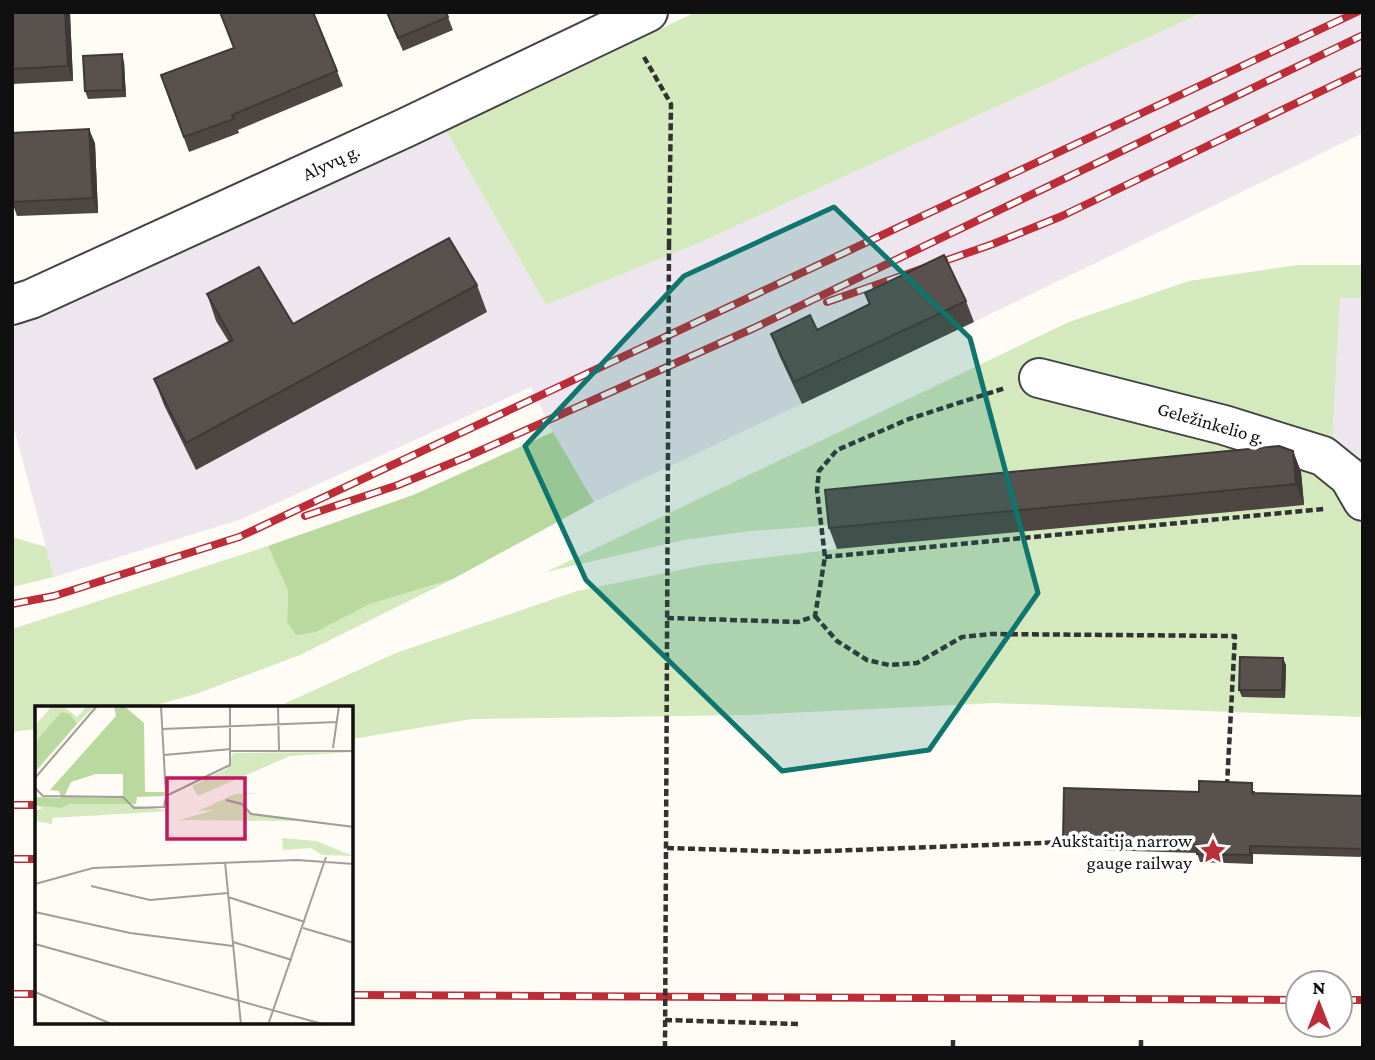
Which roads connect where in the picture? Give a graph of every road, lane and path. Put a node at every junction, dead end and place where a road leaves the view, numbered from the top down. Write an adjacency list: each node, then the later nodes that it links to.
1 (636, 17): 2 (street, Alyvų g.); 7 (path, bridge)
2 (12, 306)
3 (1039, 377): 4 (street, Geležinkelio g.); 5 (path)
4 (1349, 505): 5 (path)
5 (825, 557): 6 (path)
6 (815, 616): 7 (path); 8 (path)
7 (667, 618): 10 (path, bridge)
8 (1227, 790)
9 (1066, 842): 10 (path)
10 (667, 848): 11 (path, bridge)
11 (665, 1020): 12 (path); 15 (path, bridge)
12 (799, 1024)
13 (953, 1040): 16 (path)
14 (1141, 1040): 17 (path)
15 (665, 1048)
16 (953, 1048)
17 (1141, 1048)

